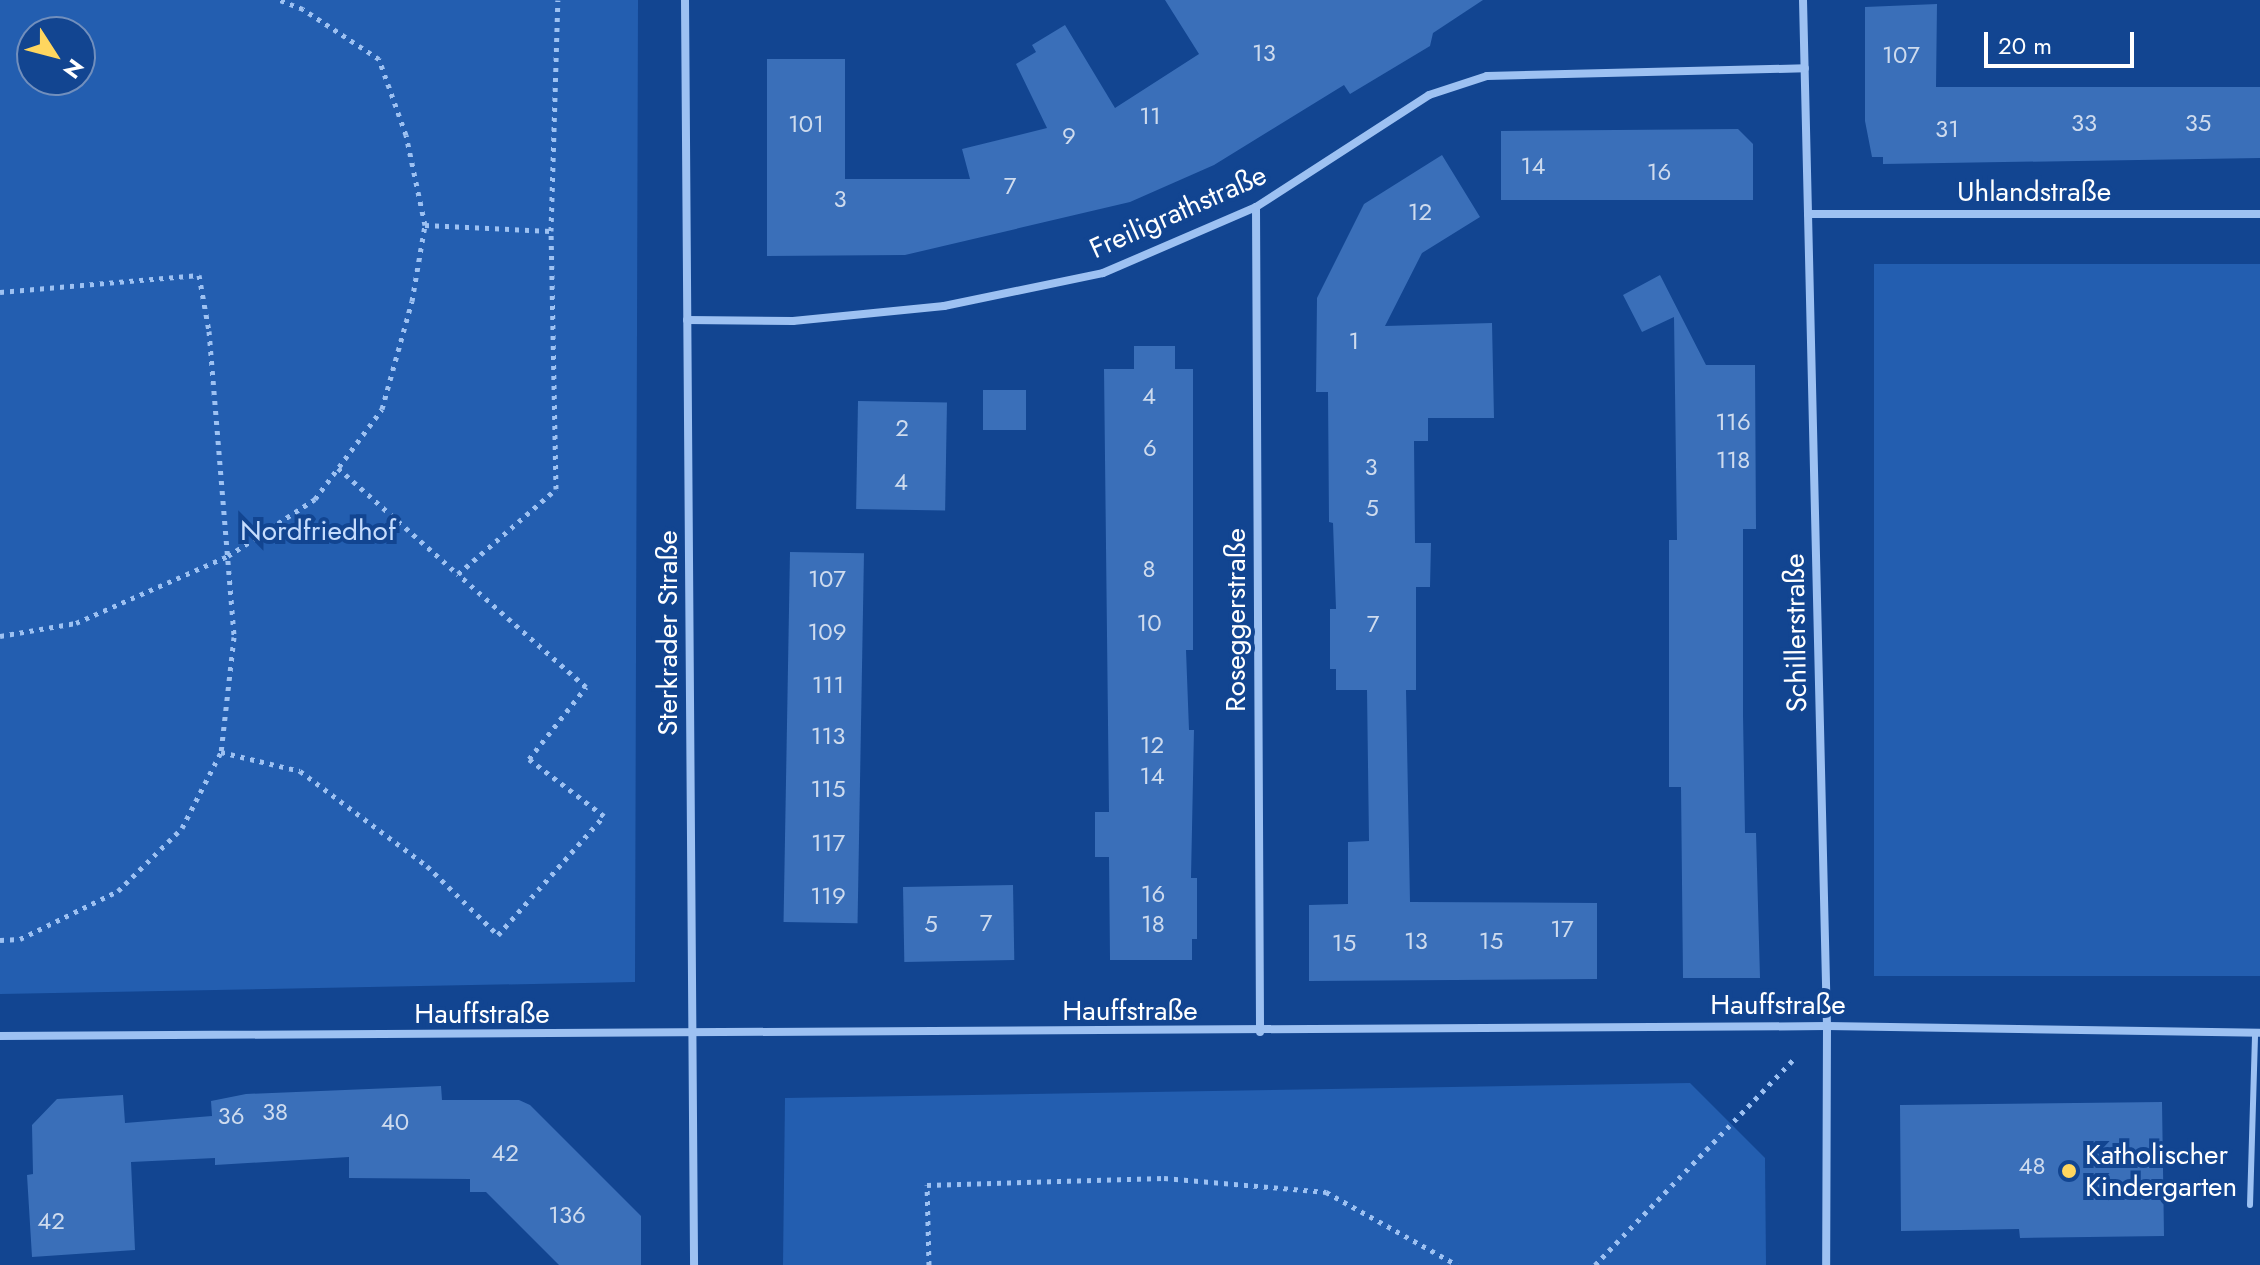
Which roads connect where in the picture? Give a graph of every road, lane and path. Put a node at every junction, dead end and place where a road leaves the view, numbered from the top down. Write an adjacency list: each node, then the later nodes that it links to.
1 (280, 0): 9 (path)
2 (558, 0): 10 (path)
3 (685, 0): 12 (street, Sterkrader Straße)
4 (1803, 0): 5 (street, Schillerstraße)
5 (1805, 68): 6 (street, Freiligrathstraße); 7 (street, Schillerstraße)
6 (1256, 207): 12 (street, Freiligrathstraße); 20 (street, Roseggerstraße)
7 (1808, 214): 8 (street, Uhlandstraße); 19 (street, Schillerstraße)
8 (2260, 214)
9 (425, 225): 10 (path); 13 (path)
10 (551, 231): 15 (path)
11 (0, 292): 14 (path)
12 (687, 320): 23 (street, Sterkrader Straße)
13 (338, 468): 14 (path); 15 (path)
14 (228, 556): 16 (path); 17 (path)
15 (458, 574): 17 (path)
16 (0, 636)
17 (221, 752): 18 (path)
18 (0, 940)
19 (1827, 1026): 20 (street, Hauffstraße); 21 (street, Hauffstraße); 28 (path); 29 (street, Schillerstraße)
20 (1260, 1032): 23 (street, Hauffstraße)
21 (2258, 1033): 24 (lane)
22 (0, 1036): 23 (street, Hauffstraße)
23 (692, 1036): 25 (street, Sterkrader Straße)
24 (2250, 1205)
25 (694, 1265)
26 (929, 1265): 27 (path)
27 (1457, 1265)
28 (1595, 1265)
29 (1826, 1265)

